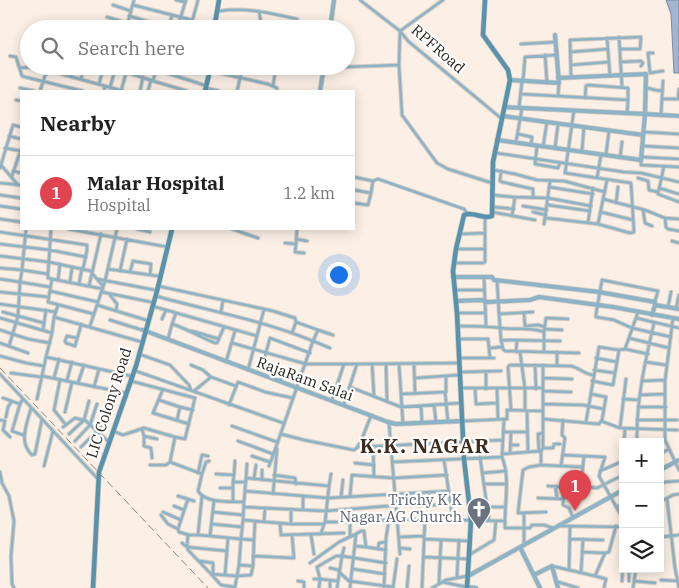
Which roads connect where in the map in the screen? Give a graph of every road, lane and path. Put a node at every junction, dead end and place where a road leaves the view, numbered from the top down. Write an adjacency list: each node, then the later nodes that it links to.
1 (134, 0): 10 (street)
2 (176, 0): 9 (street)
3 (198, 0): 24 (street)
4 (220, 0): 13 (main road)
5 (334, 0): 28 (street)
6 (360, 0): 29 (street)
7 (443, 0): 29 (street, RPFRoad)
8 (485, 0): 75 (main road)
9 (186, 1): 18 (street)
10 (133, 4): 12 (street); 15 (street)
11 (113, 5): 12 (street)
12 (130, 11): 16 (street)
13 (218, 11): 14 (street); 25 (main road)
14 (259, 11): 26 (street); 27 (street)
15 (172, 15): 18 (street); 22 (street)
16 (129, 16): 20 (street); 21 (street)
17 (107, 17): 19 (street)
18 (180, 17): 23 (street); 24 (street)
19 (117, 20)
20 (128, 20)
21 (141, 20)
22 (171, 20)
23 (179, 20)
24 (192, 20)
25 (217, 20)
26 (260, 20)
27 (297, 20)
28 (331, 20)
29 (400, 32): 44 (street); 118 (street, RPFRoad)
30 (556, 35): 33 (street)
31 (619, 37): 32 (street); 36 (street); 36 (street)
32 (607, 38): 35 (street); 37 (street)
33 (556, 42): 34 (street); 40 (street)
34 (521, 44)
35 (608, 49): 37 (street); 42 (street)
36 (620, 50): 43 (street)
37 (570, 52): 45 (street)
38 (653, 53): 50 (street)
39 (544, 55): 40 (street); 77 (street); 79 (street)
40 (556, 55): 72 (street)
41 (10, 56): 48 (street)
42 (609, 62): 45 (street); 66 (street)
43 (621, 62): 47 (street); 67 (street)
44 (399, 64): 46 (street); 172 (street)
45 (571, 64): 68 (street)
46 (355, 66)
47 (641, 66)
48 (20, 68)
49 (663, 72): 50 (street)
50 (648, 73): 67 (street); 87 (street)
51 (23, 75): 76 (street)
52 (45, 75): 76 (street)
53 (66, 75): 69 (street)
54 (82, 75): 73 (street)
55 (101, 75): 81 (street)
56 (114, 75): 86 (street)
57 (125, 75): 95 (street)
58 (136, 75): 70 (street)
59 (154, 75): 74 (street)
60 (173, 75): 89 (street)
61 (208, 75): 89 (main road)
62 (231, 75): 71 (street)
63 (242, 75): 71 (street)
64 (274, 75): 83 (street)
65 (323, 75): 101 (street)
66 (610, 75): 67 (street); 68 (street)
67 (622, 75): 84 (street)
68 (571, 76): 72 (street)
69 (71, 77): 73 (street)
70 (143, 77): 74 (street); 96 (street)
71 (241, 78): 83 (street); 99 (street)
72 (558, 78): 80 (street)
73 (81, 79): 81 (street)
74 (152, 80): 97 (street); 98 (street)
75 (510, 80): 77 (street); 111 (main road)
76 (43, 81): 91 (street); 92 (street)
77 (523, 81): 79 (street); 103 (street)
78 (663, 81): 88 (street)
79 (547, 83): 80 (street)
80 (559, 83): 104 (street)
81 (99, 84): 82 (street)
82 (105, 86): 86 (street); 93 (street)
83 (273, 86): 100 (street)
84 (622, 87): 105 (street); 109 (street)
85 (20, 88): 90 (street)
86 (110, 88): 94 (street)
87 (646, 88): 88 (street); 115 (street)
88 (662, 88): 106 (street)
89 (205, 89)
90 (29, 90)
91 (40, 90)
92 (79, 90)
93 (104, 90)
94 (118, 90)
95 (122, 90)
96 (140, 90)
97 (148, 90)
98 (184, 90)
99 (238, 90)
100 (277, 90)
101 (320, 90)
102 (679, 91): 107 (street)
103 (521, 94): 104 (street); 112 (street)
104 (558, 96): 105 (street)
105 (585, 98): 109 (street)
106 (662, 99): 107 (street); 116 (street)
107 (679, 99)
108 (16, 100): 110 (street)
109 (628, 100): 114 (street)
110 (20, 101)
111 (505, 107): 112 (street); 118 (main road)
112 (520, 108): 113 (street); 119 (street)
113 (574, 110): 114 (street); 122 (street)
114 (627, 114): 115 (street)
115 (645, 114): 116 (street); 127 (street)
116 (661, 115): 117 (street)
117 (679, 116)
118 (503, 117): 119 (street); 131 (main road)
119 (520, 118): 120 (street); 126 (street)
120 (546, 122): 121 (street); 136 (street)
121 (558, 124): 122 (street); 139 (street)
122 (572, 126): 124 (street); 142 (street)
123 (20, 127): 129 (street)
124 (584, 128): 125 (street); 145 (street)
125 (609, 131): 127 (street); 146 (street)
126 (518, 134): 132 (street); 134 (street)
127 (643, 134): 128 (street); 137 (street)
128 (679, 134)
129 (9, 136): 130 (street); 138 (street)
130 (20, 139)
131 (497, 140): 132 (street); 144 (main road)
132 (516, 142): 134 (street)
133 (622, 142): 147 (street)
134 (531, 145): 135 (street)
135 (537, 146): 136 (street); 149 (street)
136 (543, 146): 139 (street)
137 (642, 146): 140 (street); 150 (street)
138 (5, 148): 141 (street); 153 (street)
139 (555, 148): 142 (street)
140 (679, 148)
141 (20, 150)
142 (568, 150): 145 (street); 152 (street)
143 (20, 153): 158 (street)
144 (494, 153): 149 (street); 157 (main road)
145 (582, 153): 146 (street)
146 (603, 155): 147 (street); 156 (street)
147 (620, 158): 150 (street)
148 (679, 158): 150 (street)
149 (535, 159): 151 (street); 151 (street)
150 (641, 161): 154 (street); 160 (street)
151 (560, 163): 152 (street)
152 (566, 163): 156 (street); 164 (street)
153 (0, 165): 162 (street)
154 (664, 166): 155 (street); 166 (street)
155 (679, 167)
156 (599, 168): 160 (street); 164 (street)
157 (492, 170): 159 (street); 172 (main road)
158 (13, 171): 161 (street); 162 (street)
159 (501, 171): 169 (street); 188 (street)
160 (641, 172): 166 (street)
161 (20, 173)
162 (12, 176): 173 (street)
163 (355, 177): 168 (street)
164 (597, 178): 167 (street)
165 (638, 178): 180 (street)
166 (661, 178): 170 (street); 177 (street)
167 (607, 180): 179 (street); 198 (street)
168 (373, 181): 181 (street); 207 (street)
169 (550, 181): 174 (street); 176 (street)
170 (679, 182)
171 (0, 183): 173 (street)
172 (492, 183): 182 (main road)
173 (20, 185)
174 (549, 187): 183 (street); 189 (street)
175 (618, 187): 191 (street)
176 (593, 188): 179 (street); 183 (street)
177 (659, 188): 180 (street); 184 (street)
178 (355, 190): 181 (street)
179 (605, 192): 190 (street)
180 (658, 192): 192 (street)
181 (371, 193): 193 (street)
182 (493, 194): 186 (street); 200 (main road)
183 (593, 194): 197 (street)
184 (679, 194)
185 (0, 195): 187 (street)
186 (515, 197): 188 (street); 201 (street)
187 (20, 198)
188 (533, 198): 189 (street)
189 (548, 198): 194 (street); 197 (street)
190 (603, 199): 191 (street); 206 (street)
191 (616, 202): 198 (street)
192 (679, 202)
193 (355, 203)
194 (548, 205): 202 (street); 205 (street)
195 (0, 206): 199 (street)
196 (523, 206): 202 (street)
197 (591, 206): 205 (street)
198 (633, 207): 203 (street); 215 (street)
199 (20, 209)
200 (492, 209): 201 (street); 208 (street); 210 (main road)
201 (514, 209): 208 (street)
202 (547, 210): 209 (street)
203 (643, 210): 211 (street); 220 (street)
204 (533, 212): 209 (street)
205 (590, 212): 217 (street)
206 (601, 212): 215 (street); 219 (street)
207 (467, 213): 210 (main road); 234 (main road)
208 (512, 216): 214 (street)
209 (546, 216): 217 (street); 218 (street)
210 (485, 217): 232 (street)
211 (665, 218): 213 (street); 229 (street)
212 (0, 219): 216 (street)
213 (679, 219)
214 (535, 220)
215 (634, 220): 219 (street)
216 (20, 222)
217 (588, 223): 219 (street)
218 (544, 224)
219 (598, 224)
220 (652, 226)
221 (26, 230): 235 (street)
222 (51, 230): 238 (street)
223 (75, 230): 233 (street)
224 (117, 230): 236 (street)
225 (141, 230): 231 (street)
226 (170, 230): 247 (main road)
227 (235, 230): 237 (street)
228 (297, 230): 240 (street)
229 (679, 231)
230 (0, 232): 235 (street)
231 (150, 232)
232 (485, 233): 234 (street); 250 (street)
233 (101, 234): 236 (street); 265 (street)
234 (460, 234): 249 (main road)
235 (25, 235): 238 (street); 248 (street)
236 (115, 237): 239 (street); 262 (street)
237 (258, 238)
238 (51, 239): 251 (street); 254 (street)
239 (127, 239): 247 (street); 264 (street)
240 (296, 240): 241 (street); 246 (street)
241 (307, 241)
242 (672, 242): 244 (street)
243 (286, 243): 246 (street)
244 (679, 243)
245 (0, 244): 248 (street)
246 (296, 244): 252 (street)
247 (166, 246): 269 (main road); 284 (main road)
248 (24, 247): 251 (street); 255 (street)
249 (456, 249): 250 (street); 257 (main road)
250 (485, 249): 257 (street)
251 (50, 250): 254 (street); 256 (street)
252 (304, 253)
253 (0, 256): 255 (street)
254 (86, 257): 261 (street)
255 (23, 258): 256 (street); 263 (street)
256 (49, 262): 258 (street); 267 (street)
257 (453, 263): 270 (main road)
258 (60, 264): 259 (street); 275 (street)
259 (72, 266): 261 (street); 279 (street)
260 (0, 268): 263 (street)
261 (82, 268): 265 (street); 280 (street)
262 (108, 269): 264 (street); 277 (street)
263 (22, 270): 267 (street); 278 (street)
264 (120, 271): 266 (street)
265 (91, 272): 274 (street); 281 (street)
266 (130, 272): 268 (street); 268 (street)
267 (48, 274): 273 (street)
268 (150, 275): 269 (street)
269 (158, 276): 284 (main road)
270 (453, 277): 271 (street); 285 (main road)
271 (484, 277): 276 (street); 286 (street)
272 (0, 279): 278 (street)
273 (52, 279): 275 (street); 282 (street)
274 (97, 279): 277 (street); 283 (street)
275 (58, 280): 279 (street)
276 (497, 280): 289 (street); 297 (street)
277 (105, 281): 283 (street); 284 (street)
278 (20, 282): 282 (street); 291 (street)
279 (70, 282): 280 (street)
280 (79, 284): 281 (street)
281 (88, 286): 283 (street)
282 (50, 287): 287 (street)
283 (103, 289): 292 (street); 301 (street)
284 (156, 290): 295 (street); 302 (main road); 315 (street)
285 (455, 290): 286 (street); 296 (main road)
286 (484, 290): 298 (street)
287 (50, 291): 294 (street); 301 (street)
288 (0, 292): 291 (street)
289 (600, 292): 299 (street); 299 (street); 303 (street)
290 (671, 292): 306 (street)
291 (19, 294): 294 (street); 305 (street)
292 (109, 294): 302 (street); 311 (street)
293 (679, 295): 308 (street)
294 (49, 298): 304 (street)
295 (223, 300): 307 (street); 315 (street)
296 (456, 301): 298 (street); 318 (main road)
297 (498, 301): 298 (street); 303 (street); 322 (street)
298 (485, 302): 319 (street)
299 (655, 303): 306 (street); 323 (street)
300 (0, 304): 305 (street)
301 (98, 304): 311 (street); 321 (street)
302 (152, 304): 310 (street); 332 (main road); 355 (main road, LIC Colony Road)
303 (597, 304): 312 (street); 348 (street)
304 (58, 305): 314 (street); 321 (street)
305 (19, 306): 309 (street); 324 (street)
306 (668, 308): 308 (street)
307 (264, 309): 334 (street); 335 (street)
308 (678, 309)
309 (46, 310): 314 (street); 338 (street)
310 (166, 310): 317 (street); 333 (street)
311 (116, 311): 332 (street)
312 (638, 311): 323 (street); 327 (street)
313 (2, 312): 324 (street)
314 (56, 312): 325 (street)
315 (221, 312): 334 (street)
316 (533, 312): 320 (street)
317 (176, 313): 340 (street); 345 (street)
318 (457, 313): 319 (street); 342 (main road)
319 (486, 313): 343 (street)
320 (524, 313): 322 (street); 346 (street)
321 (94, 314): 341 (street)
322 (499, 314): 347 (street)
323 (652, 314): 328 (street)
324 (18, 316): 336 (street); 338 (street)
325 (54, 317): 339 (street); 357 (street)
326 (0, 318): 336 (street)
327 (636, 318): 337 (street); 348 (street)
328 (673, 318): 330 (street); 344 (street)
329 (568, 319): 350 (street)
330 (679, 319)
331 (110, 320): 355 (street)
332 (146, 320): 355 (main road)
333 (162, 320)
334 (260, 322): 358 (street); 362 (street)
335 (296, 322): 352 (street); 358 (street)
336 (16, 323): 354 (street); 360 (street)
337 (654, 323): 344 (street); 359 (street)
338 (44, 324): 354 (street)
339 (81, 324): 341 (street); 364 (street)
340 (172, 324): 345 (street); 367 (street)
341 (90, 326): 370 (street)
342 (458, 326): 343 (street); 366 (main road)
343 (486, 326): 347 (street)
344 (672, 326): 349 (street); 363 (street)
345 (224, 327): 356 (street)
346 (525, 327): 347 (street); 350 (street)
347 (500, 328): 368 (street)
348 (632, 328): 359 (street); 365 (street)
349 (679, 328)
350 (544, 329): 353 (street); 372 (street)
351 (0, 330): 360 (street)
352 (318, 330): 361 (street); 371 (street)
353 (562, 330)
354 (43, 331): 357 (street)
355 (144, 331): 367 (street, RajaRam Salai); 370 (main road, LIC Colony Road)
356 (235, 331): 362 (street); 374 (street)
357 (52, 332): 376 (street)
358 (292, 333): 371 (street)
359 (652, 333): 363 (street); 377 (street)
360 (13, 334): 376 (street); 378 (street)
361 (333, 335)
362 (257, 336): 380 (street)
363 (671, 337): 383 (street)
364 (77, 338): 364 (street)
365 (629, 338): 377 (street); 384 (street)
366 (458, 339): 382 (street); 403 (main road)
367 (168, 340): 405 (street, RajaRam Salai)
368 (501, 340): 369 (street); 379 (street)
369 (517, 340): 372 (street); 387 (street)
370 (141, 341): 394 (main road, LIC Colony Road)
371 (313, 341): 381 (street); 392 (street)
372 (544, 341): 373 (street); 389 (street)
373 (560, 341)
374 (232, 342): 380 (street); 405 (street)
375 (0, 343): 378 (street)
376 (50, 343): 397 (street)
377 (650, 343): 383 (street); 395 (street)
378 (9, 346): 391 (street)
379 (502, 347): 382 (street); 387 (street)
380 (254, 348): 386 (street); 426 (street)
381 (330, 348)
382 (490, 348): 398 (street)
383 (669, 348): 421 (street)
384 (625, 349): 385 (street); 395 (street)
385 (619, 350): 401 (street); 406 (street)
386 (266, 351): 392 (street); 408 (street); 409 (street)
387 (518, 352): 388 (street); 400 (street)
388 (525, 352): 389 (street); 400 (street)
389 (544, 352): 390 (street)
390 (557, 352): 393 (street); 423 (street)
391 (28, 353)
392 (310, 353): 409 (street)
393 (579, 353)
394 (138, 354): 425 (main road, LIC Colony Road); 465 (street)
395 (648, 354): 407 (street)
396 (0, 356): 422 (street)
397 (46, 357): 402 (street); 422 (street)
398 (490, 358): 399 (street); 403 (street)
399 (494, 358)
400 (522, 358): 418 (street)
401 (596, 358): 406 (street); 428 (street)
402 (59, 359): 404 (street); 439 (street)
403 (459, 361): 415 (street); 432 (main road)
404 (72, 362): 416 (street); 447 (street)
405 (226, 362): 426 (street, RajaRam Salai)
406 (617, 362): 433 (street)
407 (646, 362): 421 (street); 450 (street)
408 (263, 363)
409 (306, 364): 410 (street); 456 (street)
410 (344, 364): 411 (street); 482 (street)
411 (357, 364): 412 (street); 454 (street)
412 (372, 364): 413 (street); 475 (street)
413 (386, 364): 414 (street); 486 (street)
414 (399, 364): 415 (street); 471 (street)
415 (414, 364): 440 (street)
416 (84, 365): 424 (street); 452 (street)
417 (191, 365): 438 (street)
418 (522, 365): 419 (street); 458 (street); 463 (street)
419 (535, 365): 420 (street); 464 (street)
420 (543, 365): 423 (street); 441 (street)
421 (666, 365): 446 (street)
422 (44, 366): 435 (street)
423 (557, 366): 437 (street)
424 (99, 369): 442 (street); 455 (street)
425 (134, 369): 442 (main road, LIC Colony Road); 465 (street)
426 (248, 370): 448 (street, RajaRam Salai)
427 (284, 370): 448 (street)
428 (594, 370): 433 (street); 437 (street)
429 (501, 371): 430 (street)
430 (486, 372): 432 (street); 461 (street)
431 (11, 373): 435 (street)
432 (459, 374): 436 (street); 457 (main road)
433 (615, 374): 449 (street)
434 (0, 375): 478 (street)
435 (41, 376): 439 (street); 479 (street)
436 (446, 376): 440 (street); 467 (street)
437 (593, 376): 449 (street)
438 (211, 377): 453 (street); 465 (street)
439 (54, 378): 444 (street)
440 (415, 378): 470 (street)
441 (543, 378): 445 (street); 466 (street)
442 (132, 379): 459 (street); 469 (main road, LIC Colony Road)
443 (626, 379): 480 (street)
444 (60, 380): 447 (street); 516 (street)
445 (572, 380)
446 (665, 380): 450 (street); 474 (street)
447 (66, 381): 451 (street)
448 (280, 381): 456 (street, RajaRam Salai)
449 (592, 381): 472 (street)
450 (643, 381): 473 (street)
451 (72, 382): 452 (street); 509 (street)
452 (78, 384): 455 (street)
453 (236, 386): 477 (street); 494 (street)
454 (350, 386): 475 (street); 491 (street)
455 (94, 387): 469 (street)
456 (297, 388): 477 (street); 482 (street, RajaRam Salai)
457 (460, 388): 460 (street); 487 (main road)
458 (511, 388): 462 (street); 463 (street); 506 (street)
459 (163, 389): 481 (street); 505 (street)
460 (476, 389): 461 (street); 488 (street)
461 (486, 389): 462 (street)
462 (497, 389): 488 (street)
463 (524, 389): 464 (street); 507 (street)
464 (536, 389): 466 (street)
465 (192, 390): 494 (street)
466 (543, 390): 468 (street); 493 (street)
467 (445, 392): 470 (street); 492 (street)
468 (571, 392)
469 (128, 393): 543 (main road, LIC Colony Road)
470 (415, 393): 471 (street)
471 (401, 394): 500 (street)
472 (591, 394): 498 (street); 504 (street)
473 (640, 394): 474 (street); 483 (street)
474 (665, 394): 502 (street)
475 (374, 396): 486 (street)
476 (3, 398): 484 (street)
477 (293, 398): 528 (street)
478 (23, 399): 489 (street); 503 (street)
479 (37, 399)
480 (623, 399): 483 (street); 535 (street)
481 (159, 400): 499 (street); 522 (street)
482 (332, 400): 491 (street, RajaRam Salai)
483 (639, 400): 501 (street)
484 (12, 401): 489 (street); 511 (street)
485 (89, 401): 516 (street)
486 (387, 401): 500 (street)
487 (461, 403): 492 (street); 523 (main road)
488 (497, 403): 513 (street)
489 (20, 404): 549 (street)
490 (97, 404): 533 (street)
491 (344, 404): 510 (street, RajaRam Salai)
492 (447, 404): 495 (street); 526 (street)
493 (542, 404): 498 (street); 508 (street)
494 (229, 405): 528 (street)
495 (434, 405): 497 (street); 525 (street)
496 (107, 406): 542 (street)
497 (421, 406): 500 (street); 530 (street)
498 (588, 406): 504 (street); 527 (street)
499 (180, 407): 505 (street); 522 (street)
500 (401, 407): 532 (street)
501 (638, 407): 502 (street); 519 (street)
502 (666, 407): 520 (street)
503 (31, 408): 512 (street); 549 (street)
504 (604, 409): 524 (street)
505 (193, 410): 531 (street)
506 (511, 410): 507 (street); 517 (street)
507 (526, 410): 508 (street); 546 (street)
508 (542, 411): 514 (street)
509 (65, 412)
510 (372, 415): 529 (street, RajaRam Salai); 571 (street)
511 (6, 416)
512 (42, 419): 541 (street); 549 (street)
513 (498, 419): 517 (street); 523 (street)
514 (543, 419): 518 (street); 572 (street)
515 (0, 420): 551 (street)
516 (84, 420): 533 (street); 547 (street)
517 (505, 420): 544 (street)
518 (563, 420): 527 (street); 579 (street)
519 (637, 420): 520 (street); 537 (street)
520 (666, 420): 521 (street); 539 (street)
521 (677, 420)
522 (177, 421): 531 (street)
523 (462, 421): 526 (street, RajaRam Salai); 561 (main road)
524 (602, 421): 527 (street); 535 (street)
525 (436, 422): 526 (street, RajaRam Salai); 530 (street, RajaRam Salai)
526 (448, 422)
527 (586, 422)
528 (284, 423): 548 (street)
529 (389, 423): 532 (street, RajaRam Salai); 565 (street)
530 (422, 423): 532 (street, RajaRam Salai)
531 (189, 424): 552 (street)
532 (403, 424)
533 (90, 425): 542 (street); 556 (street)
534 (232, 426): 562 (street)
535 (620, 428): 536 (street)
536 (625, 428): 537 (street); 553 (street)
537 (637, 428): 539 (street); 554 (street)
538 (142, 429): 543 (street); 550 (street); 552 (street)
539 (666, 429): 540 (street); 573 (street)
540 (677, 430)
541 (53, 431): 598 (street); 619 (street)
542 (97, 432): 563 (street); 569 (street)
543 (114, 432): 563 (main road, LIC Colony Road)
544 (504, 432): 545 (street); 557 (street)
545 (511, 432): 546 (street); 558 (street)
546 (528, 432): 574 (street)
547 (69, 434)
548 (281, 434): 562 (street); 571 (street)
549 (24, 435)
550 (144, 436): 555 (street); 583 (street)
551 (10, 437)
552 (175, 437): 590 (street)
553 (624, 438)
554 (638, 438)
555 (156, 439)
556 (75, 440)
557 (503, 440): 561 (street); 578 (street)
558 (511, 440): 559 (street); 566 (street)
559 (518, 440)
560 (238, 441): 576 (street)
561 (463, 441): 565 (street); 585 (main road)
562 (278, 442): 570 (street)
563 (110, 443): 619 (main road, LIC Colony Road)
564 (560, 444): 572 (street)
565 (391, 445): 568 (street); 591 (street)
566 (511, 445): 567 (street); 577 (street)
567 (518, 445)
568 (374, 446): 571 (street); 597 (street)
569 (81, 447)
570 (276, 447): 576 (street); 613 (street)
571 (359, 447)
572 (541, 450): 574 (street); 599 (street)
573 (669, 450): 575 (street); 589 (street)
574 (528, 452): 577 (street)
575 (664, 452)
576 (273, 454): 581 (street)
577 (510, 454): 578 (street)
578 (502, 455): 584 (street); 605 (street)
579 (563, 455): 582 (street); 600 (street)
580 (208, 456): 608 (street)
581 (252, 456)
582 (584, 456): 601 (street); 606 (street)
583 (152, 458)
584 (480, 458): 585 (street); 609 (street)
585 (464, 459): 586 (street); 692 (main road)
586 (444, 460): 591 (street); 614 (street)
587 (209, 461): 608 (street)
588 (235, 461): 612 (street)
589 (677, 461): 602 (street); 604 (street)
590 (170, 462): 596 (street); 608 (street)
591 (393, 462): 617 (street)
592 (619, 462): 606 (street)
593 (355, 463): 597 (street)
594 (248, 464): 620 (street)
595 (256, 464): 618 (street)
596 (150, 465)
597 (374, 465): 615 (street)
598 (44, 466)
599 (541, 466): 600 (street); 683 (street)
600 (561, 466): 601 (street)
601 (583, 467): 635 (street)
602 (664, 468)
603 (262, 470): 621 (street)
604 (679, 470)
605 (506, 471): 609 (street); 629 (street)
606 (600, 471): 634 (street)
607 (0, 472): 799 (street)
608 (200, 473): 648 (street)
609 (482, 473): 628 (street)
610 (216, 474): 612 (street)
611 (331, 474): 630 (street)
612 (234, 475): 625 (street)
613 (274, 475): 623 (street); 627 (street)
614 (447, 475): 617 (street); 638 (street)
615 (374, 477): 617 (street); 650 (street)
616 (619, 477): 634 (street)
617 (394, 478): 645 (street)
618 (254, 479): 620 (street); 621 (street)
619 (98, 480): 800 (main road, LIC Colony Road)
620 (246, 480): 625 (street); 639 (street)
621 (262, 480): 623 (street)
622 (343, 480): 651 (street)
623 (274, 481): 627 (street); 644 (street)
624 (679, 481): 626 (street)
625 (233, 482): 637 (street)
626 (664, 483)
627 (296, 484): 630 (street)
628 (484, 484): 629 (street); 672 (street)
629 (506, 484): 673 (street)
630 (329, 486): 653 (street)
631 (548, 486): 632 (street)
632 (555, 486): 635 (street); 655 (street)
633 (581, 486): 634 (street)
634 (603, 486): 652 (street)
635 (564, 487): 658 (street)
636 (220, 488): 637 (street)
637 (233, 488): 662 (street)
638 (449, 491): 640 (street); 665 (street)
639 (245, 492): 644 (street); 663 (street)
640 (429, 492): 643 (street); 670 (street)
641 (619, 492): 652 (street)
642 (410, 493): 643 (street); 645 (street); 664 (street)
643 (420, 493): 669 (street)
644 (273, 494): 649 (street)
645 (395, 494): 650 (street); 668 (street)
646 (679, 494): 656 (street)
647 (178, 496): 657 (street)
648 (202, 496): 659 (street); 715 (street)
649 (304, 496): 653 (street); 678 (street)
650 (350, 496): 651 (street)
651 (341, 497): 653 (street)
652 (610, 497): 674 (street); 685 (street)
653 (328, 498): 679 (street)
654 (538, 498): 655 (street)
655 (557, 498): 658 (street)
656 (667, 498): 660 (street); 720 (street)
657 (188, 499): 661 (street); 676 (street)
658 (563, 499): 685 (street)
659 (214, 500): 662 (street); 680 (street)
660 (664, 500)
661 (194, 501)
662 (233, 501): 663 (street)
663 (244, 502): 667 (street)
664 (410, 505): 668 (street); 669 (street)
665 (451, 505): 670 (street); 691 (street)
666 (174, 506): 676 (street)
667 (244, 506): 675 (street); 684 (street)
668 (396, 506): 679 (street); 686 (street)
669 (420, 506): 670 (street)
670 (430, 506)
671 (619, 506): 674 (street)
672 (487, 507): 673 (street); 694 (street)
673 (505, 507): 696 (street)
674 (616, 507): 682 (street)
675 (265, 508): 677 (street); 697 (street)
676 (184, 510): 688 (street)
677 (291, 510): 678 (street); 702 (street)
678 (304, 510): 679 (street)
679 (325, 511): 700 (street)
680 (213, 512): 684 (street); 701 (street)
681 (546, 512): 683 (street)
682 (619, 512)
683 (524, 513): 708 (street)
684 (243, 515): 689 (street)
685 (573, 518): 703 (street)
686 (397, 519): 687 (street); 690 (street); 722 (street)
687 (424, 519): 691 (street); 723 (street)
688 (181, 520): 709 (street); 709 (street)
689 (243, 520): 693 (street); 707 (street)
690 (389, 520): 698 (street); 734 (street)
691 (453, 520): 692 (street)
692 (471, 520): 694 (street); 733 (main road)
693 (256, 521): 697 (street); 728 (street)
694 (489, 521): 695 (street)
695 (496, 521): 696 (street); 753 (street)
696 (505, 521): 708 (street)
697 (264, 522): 699 (street)
698 (350, 522): 700 (street); 721 (street)
699 (280, 523): 702 (street); 716 (street)
700 (324, 523): 702 (street); 712 (street)
701 (212, 524): 707 (street); 719 (street)
702 (290, 524)
703 (559, 526): 704 (street); 710 (street)
704 (570, 526): 705 (street); 727 (street)
705 (616, 526): 706 (street); 747 (street)
706 (619, 526)
707 (242, 527): 726 (street)
708 (524, 528): 710 (street); 737 (street)
709 (178, 529): 714 (street)
710 (554, 529): 737 (street)
711 (344, 533): 712 (street)
712 (321, 534): 717 (street)
713 (356, 534): 721 (street); 736 (street); 739 (street)
714 (189, 535): 715 (street); 738 (street)
715 (198, 535): 719 (street)
716 (292, 535): 717 (street); 750 (street)
717 (311, 535): 748 (street)
718 (679, 535): 720 (street)
719 (210, 536): 725 (street)
720 (671, 536): 724 (street); 766 (street)
721 (350, 537): 759 (street)
722 (399, 537): 723 (street); 741 (street)
723 (424, 537): 729 (street); 752 (street)
724 (664, 537)
725 (228, 538): 726 (street); 745 (street)
726 (241, 539): 728 (street); 761 (street)
727 (570, 539): 731 (street); 769 (street)
728 (254, 540): 750 (street)
729 (440, 540): 730 (street); 755 (street)
730 (459, 540): 733 (street); 757 (street)
731 (583, 540): 732 (street); 746 (street)
732 (603, 540)
733 (471, 541): 753 (main road)
734 (386, 542): 742 (street); 744 (street)
735 (182, 543): 738 (street)
736 (355, 546): 739 (street); 754 (street)
737 (522, 546): 778 (street); 780 (street)
738 (187, 547): 745 (street); 758 (street)
739 (366, 547): 742 (street)
740 (344, 548): 751 (street)
741 (400, 548): 743 (street); 749 (street)
742 (378, 549): 744 (street)
743 (410, 549)
744 (386, 550): 760 (street)
745 (227, 551): 777 (street)
746 (582, 552): 747 (street); 771 (street)
747 (605, 553): 781 (street)
748 (314, 554)
749 (400, 554)
750 (254, 556): 762 (street)
751 (342, 556): 754 (street); 770 (street); 784 (street)
752 (423, 557): 755 (street); 808 (street)
753 (469, 557): 757 (street); 780 (main road)
754 (354, 558): 760 (street); 768 (street)
755 (440, 558): 757 (street); 795 (street)
756 (397, 559): 806 (street)
757 (458, 559): 782 (street)
758 (198, 561): 775 (street); 775 (street)
759 (310, 563)
760 (386, 563): 776 (street)
761 (239, 565): 762 (street); 779 (street)
762 (253, 566): 779 (street)
763 (409, 566): 807 (street)
764 (552, 566): 769 (street); 778 (street); 794 (street)
765 (330, 568): 770 (street)
766 (675, 568): 767 (street); 793 (street)
767 (679, 568)
768 (352, 570): 776 (street); 789 (street)
769 (569, 570): 771 (street)
770 (339, 571): 788 (street); 789 (street)
771 (581, 573): 781 (street)
772 (622, 573): 790 (street)
773 (629, 573): 791 (street)
774 (635, 573): 792 (street)
775 (212, 574): 777 (street); 797 (street)
776 (386, 574): 798 (street)
777 (225, 575): 779 (street)
778 (534, 575): 812 (street)
779 (238, 576): 797 (street)
780 (468, 576): 782 (street); 810 (main road)
781 (595, 576): 815 (street)
782 (457, 577): 795 (street)
783 (314, 579): 784 (street)
784 (320, 579): 787 (street); 802 (street)
785 (662, 580): 793 (street)
786 (298, 581): 801 (street)
787 (330, 581): 788 (street); 803 (street)
788 (338, 581): 804 (street)
789 (351, 581): 798 (street); 805 (street)
790 (622, 581)
791 (628, 581)
792 (634, 581): 796 (street); 816 (street)
793 (678, 581): 817 (street)
794 (558, 582): 813 (street); 814 (street)
795 (440, 583): 809 (street); 810 (street)
796 (655, 583)
797 (220, 586)
798 (384, 587): 806 (street)
799 (14, 588)
800 (93, 588)
801 (304, 588)
802 (319, 588)
803 (330, 588)
804 (337, 588)
805 (350, 588)
806 (393, 588)
807 (407, 588)
808 (422, 588)
809 (432, 588)
810 (467, 588): 811 (street)
811 (476, 588)
812 (540, 588)
813 (558, 588)
814 (578, 588)
815 (604, 588)
816 (633, 588)
817 (679, 588)

